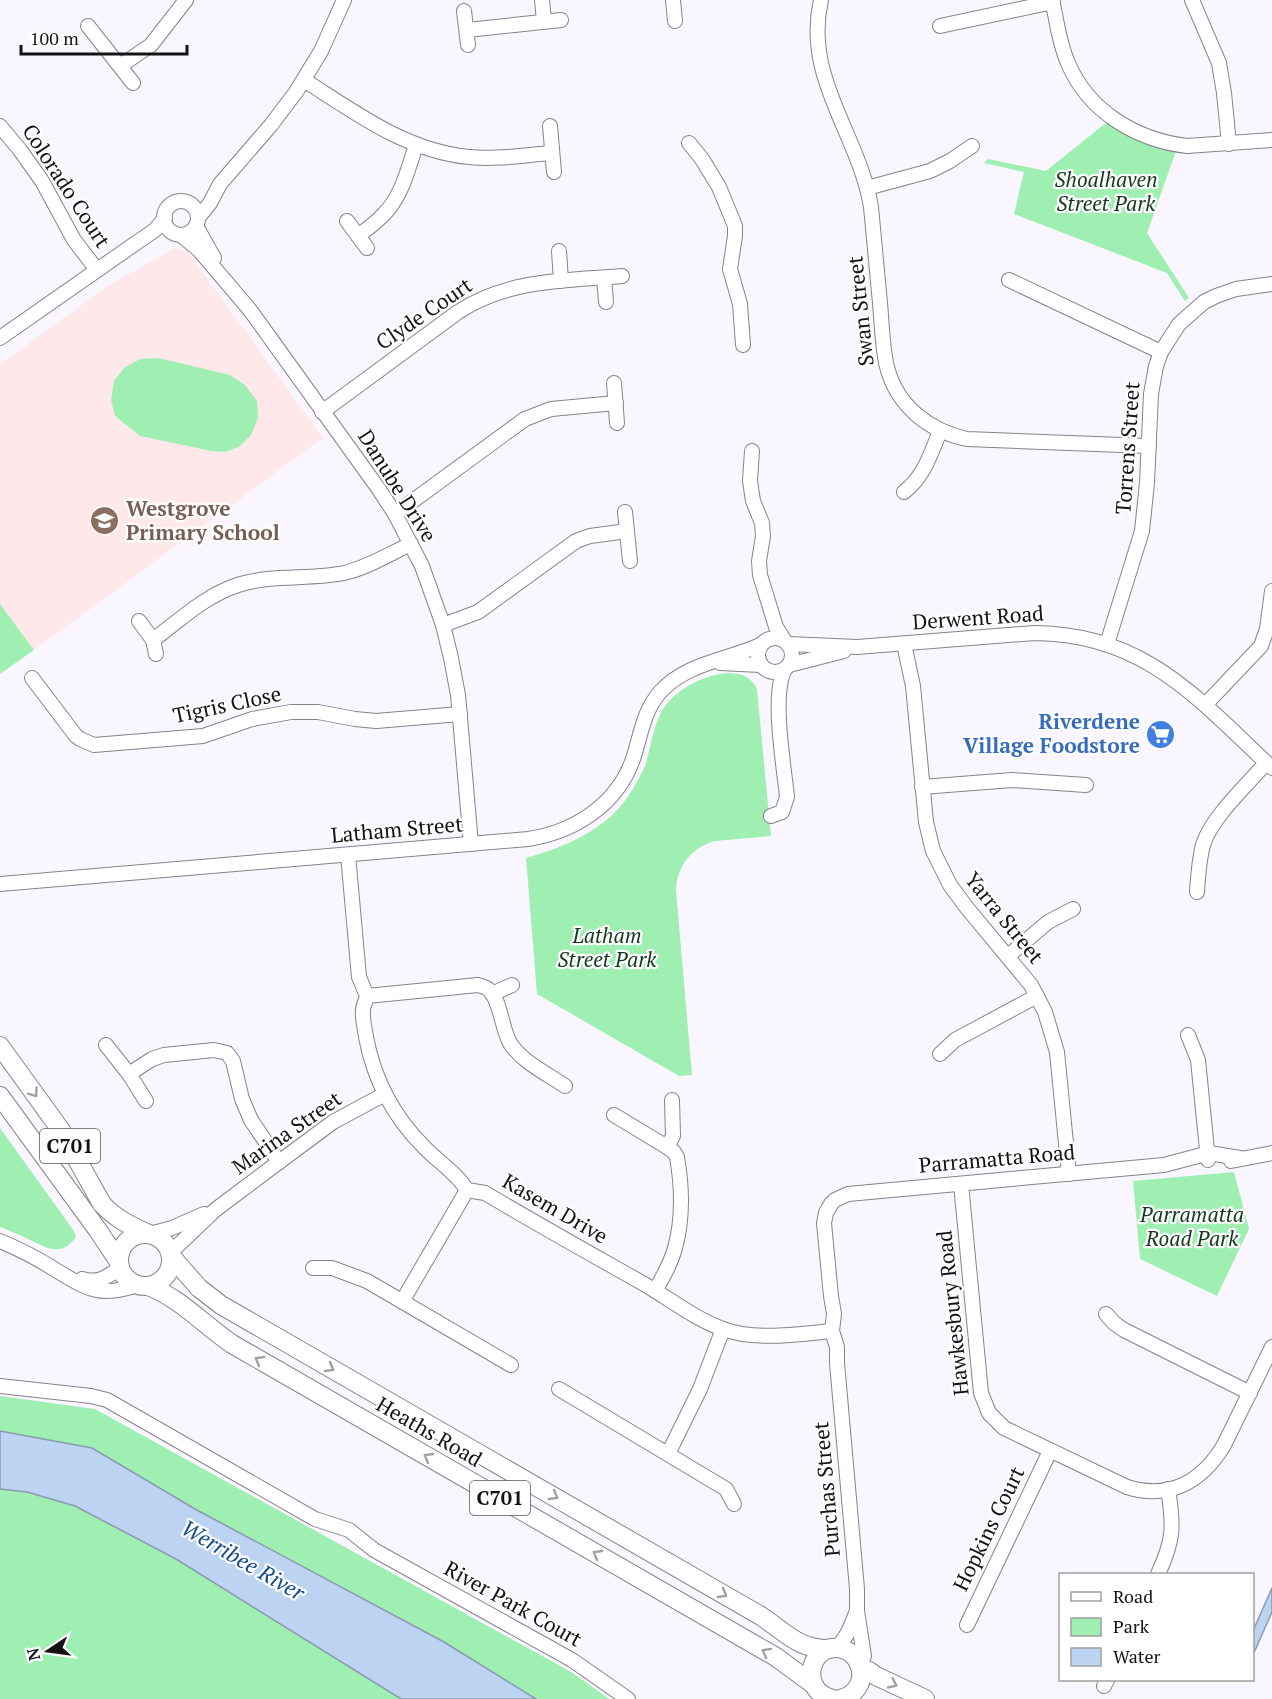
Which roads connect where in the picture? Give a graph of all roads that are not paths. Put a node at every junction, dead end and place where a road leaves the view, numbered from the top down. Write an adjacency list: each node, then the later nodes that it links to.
1 (186, 0): 16 (street)
2 (345, 0): 17 (street)
3 (542, 0): 10 (street)
4 (673, 0): 11 (street)
5 (820, 0): 29 (street, Swan Street)
6 (1192, 0): 23 (street)
7 (1052, 1): 13 (street); 23 (street)
8 (464, 11): 14 (street)
9 (561, 20): 10 (street)
10 (544, 21): 14 (street)
11 (675, 21)
12 (89, 25): 16 (street)
13 (940, 26)
14 (467, 30): 15 (street)
15 (468, 45)
16 (120, 66): 18 (street)
17 (304, 80): 24 (street); 28 (street)
18 (133, 83)
19 (0, 126): 39 (street, Colorado Court)
20 (550, 126): 26 (street)
21 (1272, 140): 23 (street)
22 (689, 143): 49 (street)
23 (1229, 144)
24 (416, 145): 26 (street); 35 (street)
25 (972, 147): 29 (street)
26 (552, 153): 27 (street)
27 (554, 172)
28 (220, 184): 30 (street); 33 (street)
29 (867, 188): 55 (street, Swan Street)
30 (186, 202): 31 (street); 33 (street)
31 (165, 218): 34 (street); 36 (street)
32 (347, 221): 35 (street)
33 (197, 222): 34 (street); 45 (street, Danube Drive)
34 (179, 235): 36 (street); 45 (street, Danube Drive)
35 (358, 236): 37 (street)
36 (136, 243): 39 (street)
37 (368, 248)
38 (559, 251): 43 (street)
39 (97, 270): 48 (street)
40 (622, 276): 41 (street, Clyde Court)
41 (604, 278): 43 (street, Clyde Court); 47 (street)
42 (1009, 280): 50 (street)
43 (561, 281): 53 (street, Clyde Court)
44 (1272, 284): 46 (street); 50 (street, Torrens Street)
45 (232, 288): 53 (street, Danube Drive)
46 (1272, 291)
47 (606, 302)
48 (0, 338)
49 (743, 345)
50 (1161, 352): 56 (street, Torrens Street)
51 (614, 384): 52 (street)
52 (616, 403): 54 (street); 60 (street)
53 (322, 412): 60 (street, Danube Drive)
54 (617, 423)
55 (940, 431): 56 (street, Swan Street); 58 (street)
56 (1149, 446): 72 (street, Torrens Street)
57 (752, 451): 65 (street)
58 (904, 492)
59 (625, 512): 61 (street)
60 (394, 514): 62 (street, Danube Drive)
61 (627, 531): 63 (street); 67 (street)
62 (411, 544): 67 (street, Danube Drive); 68 (street)
63 (630, 561)
64 (1272, 591): 80 (street)
65 (772, 615): 69 (street); 70 (street)
66 (139, 621): 68 (street)
67 (443, 625): 81 (street, Danube Drive)
68 (153, 639): 74 (street)
69 (786, 642): 70 (street); 73 (street, Derwent Road); 77 (street)
70 (762, 643): 75 (street, Latham Street); 76 (street)
71 (909, 643): 72 (street, Derwent Road); 73 (street, Derwent Road); 84 (street, Yarra Street)
72 (1107, 644): 80 (street, Derwent Road)
73 (857, 647): 77 (street, Derwent Road)
74 (156, 654)
75 (709, 663): 76 (street, Latham Street); 86 (street, Latham Street)
76 (763, 667): 77 (street); 79 (street)
77 (787, 667): 79 (street)
78 (32, 678): 81 (street, Tigris Close)
79 (778, 702): 85 (street)
80 (1205, 705): 82 (street, Derwent Road)
81 (460, 714): 86 (street, Danube Drive)
82 (1269, 766): 89 (street)
83 (1086, 785): 84 (street)
84 (922, 788): 91 (street, Yarra Street)
85 (771, 816)
86 (471, 844): 87 (street, Latham Street)
87 (348, 855): 88 (street, Latham Street); 94 (street, Kasem Drive)
88 (0, 884)
89 (1197, 892)
90 (1073, 909): 91 (street)
91 (1008, 956): 95 (street, Yarra Street)
92 (512, 985): 93 (street)
93 (492, 993): 94 (street); 101 (street)
94 (367, 996): 102 (street, Kasem Drive)
95 (1037, 996): 99 (street); 111 (street, Yarra Street)
96 (1188, 1035): 109 (street)
97 (105, 1045): 100 (street)
98 (0, 1046): 115 (main road, C701, one-way to 115)
99 (940, 1054)
100 (129, 1074): 105 (street); 110 (street)
101 (565, 1086)
102 (385, 1094): 110 (street, Marina Street); 113 (street, Kasem Drive)
103 (0, 1096): 118 (main road, C701)
104 (672, 1100): 107 (street)
105 (146, 1101)
106 (614, 1115): 107 (street)
107 (667, 1147): 122 (street)
108 (1272, 1153): 109 (street, Parramatta Road)
109 (1207, 1157): 111 (street, Parramatta Road)
110 (279, 1162): 114 (street, Marina Street)
111 (1069, 1174): 112 (street, Parramatta Road)
112 (961, 1184): 126 (street, Parramatta Road); 132 (street, Hawkesbury Road)
113 (467, 1190): 122 (street, Kasem Drive); 123 (street)
114 (215, 1210): 115 (street, Marina Street); 117 (street, Marina Street)
115 (149, 1234): 117 (main road, C701); 118 (main road)
116 (0, 1241): 120 (street)
117 (171, 1255): 121 (main road); 139 (main road, Heaths Road / C701, one-way to 139)
118 (120, 1265): 120 (street); 121 (main road, C701)
119 (313, 1268): 123 (street)
120 (54, 1269): 121 (street)
121 (143, 1286): 141 (main road, Heaths Road / C701, one-way to 121)
122 (655, 1291): 125 (street, Kasem Drive)
123 (403, 1300): 128 (street)
124 (1106, 1314): 131 (street)
125 (723, 1329): 126 (street, Kasem Drive); 133 (street)
126 (829, 1331): 137 (street, Purchas Street)
127 (1272, 1347): 131 (street, Hawkesbury Road)
128 (511, 1365)
129 (0, 1386): 143 (street, River Park Court)
130 (560, 1389): 133 (street)
131 (1250, 1393): 134 (street, Hawkesbury Road)
132 (1050, 1451): 134 (street, Hawkesbury Road); 138 (street, Hopkins Court)
133 (668, 1454): 135 (street)
134 (1168, 1490): 136 (street)
135 (734, 1504)
136 (1159, 1573)
137 (857, 1611): 139 (street, Purchas Street); 140 (street, Purchas Street)
138 (967, 1625)
139 (832, 1649): 140 (main road, C701); 141 (main road)
140 (860, 1666): 142 (main road); 145 (main road, C701, one-way to 145)
141 (814, 1685): 142 (main road, C701)
142 (840, 1698): 144 (main road)
143 (628, 1699)
144 (867, 1699)
145 (926, 1699)

